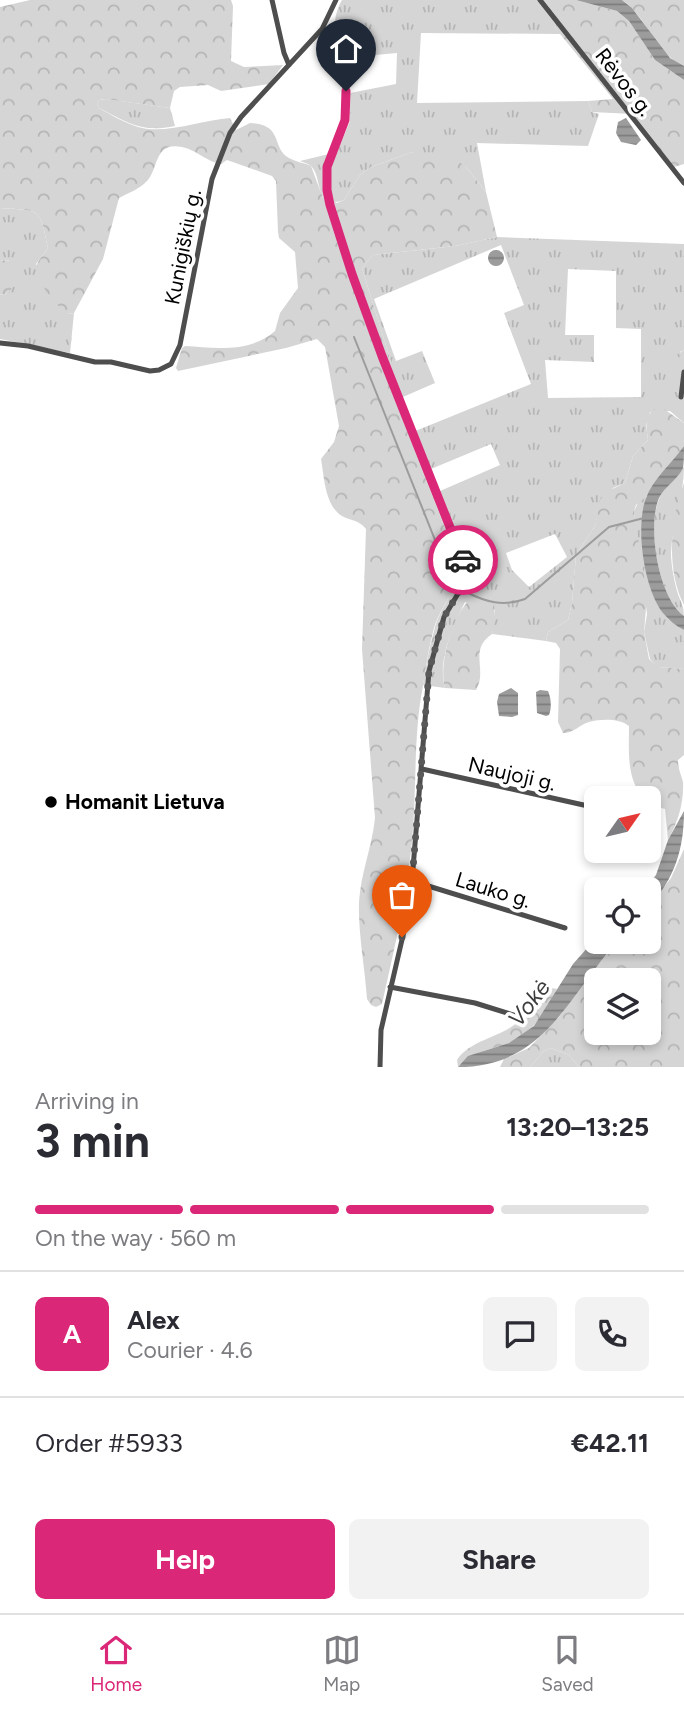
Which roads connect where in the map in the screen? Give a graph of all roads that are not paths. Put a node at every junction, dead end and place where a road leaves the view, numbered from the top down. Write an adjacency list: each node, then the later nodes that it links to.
1 (272, 0): 5 (street)
2 (336, 0): 4 (street, Kunigiškių g.)
3 (540, 0): 6 (street, Rėvos g.)
4 (322, 29): 5 (street, Kunigiškių g.); 10 (street)
5 (289, 65): 7 (street, Kunigiškių g.)
6 (684, 183)
7 (0, 342)
8 (684, 372): 9 (street)
9 (681, 397)
10 (422, 769): 11 (street, Naujoji g.); 12 (street)
11 (584, 805)
12 (412, 881): 13 (street, Lauko g.); 14 (street)
13 (565, 928)
14 (390, 987): 15 (street); 16 (street)
15 (520, 1017)
16 (380, 1067)

